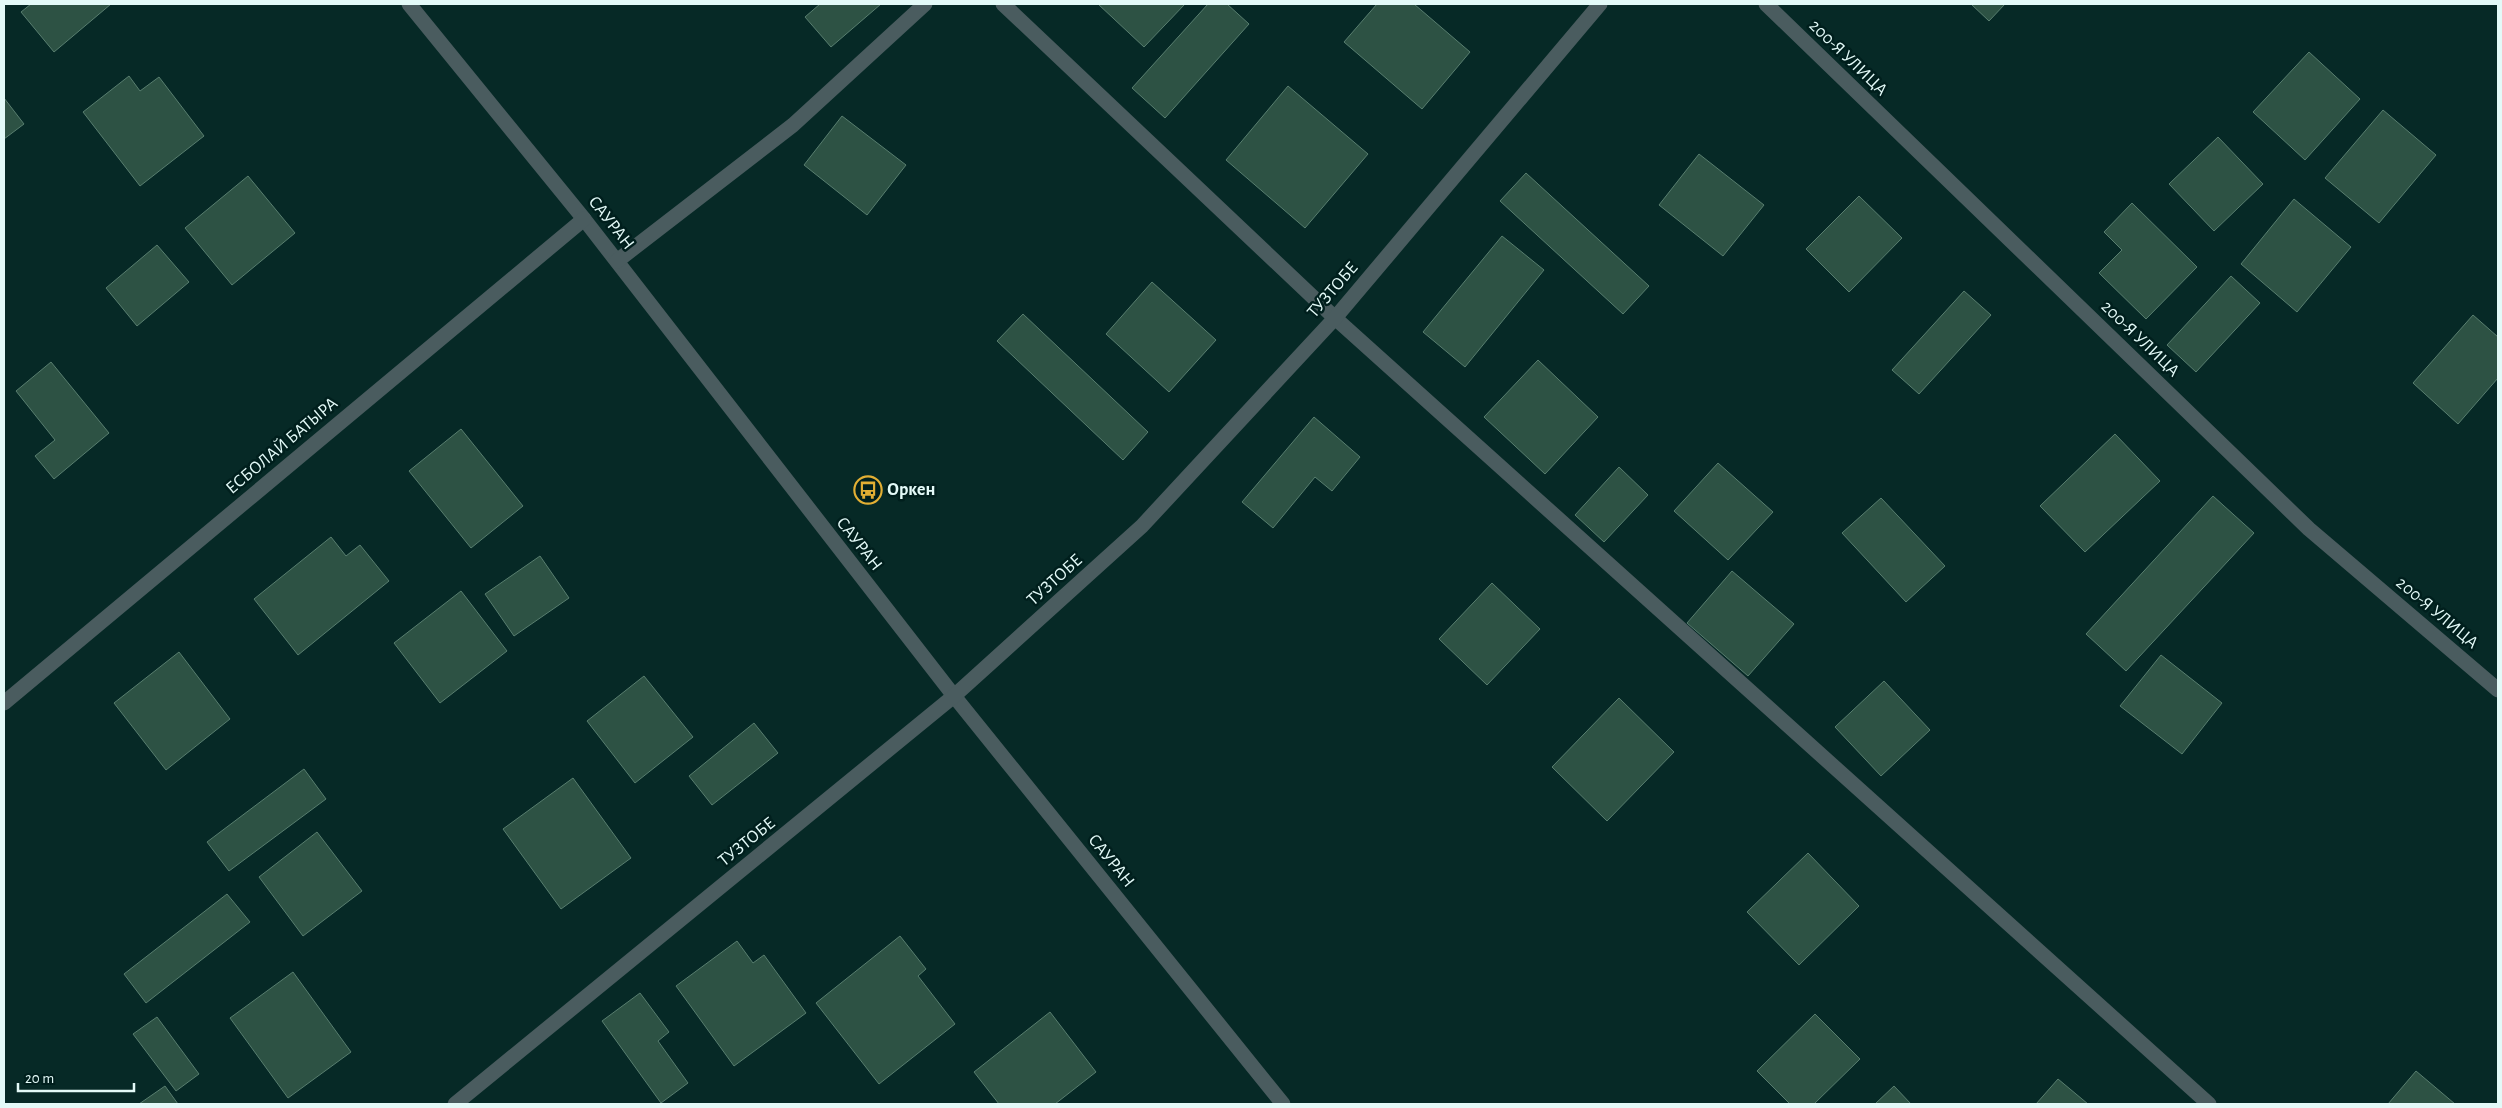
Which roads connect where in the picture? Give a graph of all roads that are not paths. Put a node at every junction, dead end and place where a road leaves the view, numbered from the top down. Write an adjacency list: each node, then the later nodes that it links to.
1 (409, 4): 6 (street, САУРАН)
2 (926, 4): 7 (street)
3 (1003, 4): 8 (street)
4 (1600, 4): 8 (street, ТУЗТОБЕ)
5 (1766, 4): 9 (street, 200-Я УЛИЦА)
6 (584, 219): 7 (street, САУРАН); 11 (street, ЕСБОЛАЙ БАТЫРА)
7 (617, 261): 10 (street, САУРАН)
8 (1335, 318): 10 (street, ТУЗТОБЕ); 14 (street)
9 (2498, 690)
10 (954, 696): 12 (street, ТУЗТОБЕ); 13 (street, САУРАН)
11 (4, 703)
12 (455, 1104)
13 (1283, 1104)
14 (2209, 1104)

